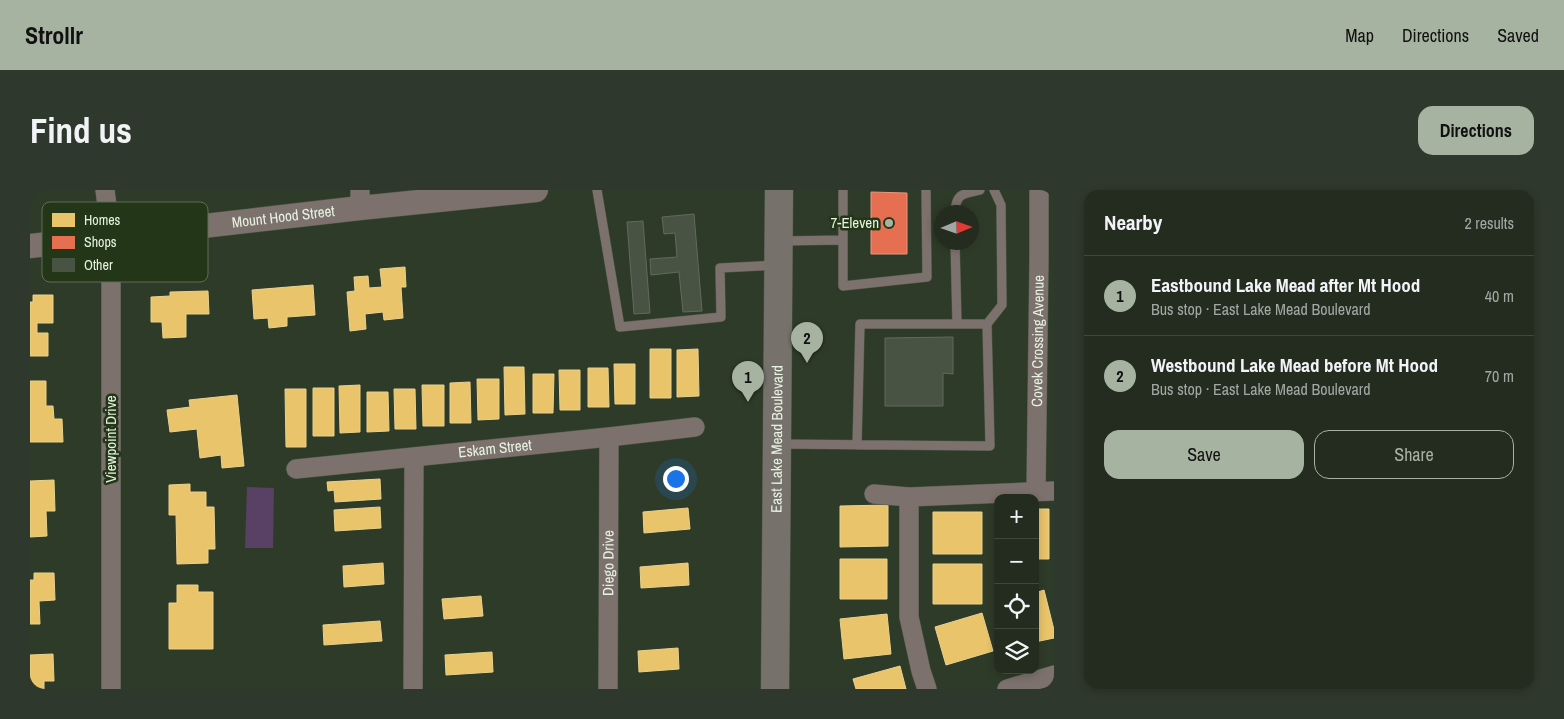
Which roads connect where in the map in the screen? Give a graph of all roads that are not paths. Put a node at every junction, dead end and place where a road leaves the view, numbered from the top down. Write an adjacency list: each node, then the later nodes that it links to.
1 (536, 190): 9 (street, Mount Hood Street)
2 (597, 190): 14 (lane)
3 (779, 190): 14 (main road, East Lake Mead Boulevard)
4 (843, 190): 12 (lane)
5 (926, 190): 12 (lane)
6 (980, 190): 10 (lane)
7 (994, 190): 18 (lane)
8 (1039, 190): 15 (street, Covek Crossing Avenue)
9 (360, 199): 11 (street, Mount Hood Street)
10 (956, 205)
11 (208, 222)
12 (843, 240): 14 (lane)
13 (955, 250): 17 (lane)
14 (778, 253): 21 (main road, East Lake Mead Boulevard)
15 (1047, 257): 25 (street, Covek Crossing Avenue)
16 (111, 282): 29 (street, Viewpoint Drive)
17 (957, 324): 18 (lane); 22 (lane)
18 (987, 324): 22 (lane)
19 (695, 427): 20 (street, Eskam Street)
20 (609, 437): 23 (street, Eskam Street); 31 (street, Diego Drive)
21 (777, 444): 22 (lane); 32 (main road, East Lake Mead Boulevard)
22 (857, 445)
23 (414, 456): 24 (street, Eskam Street); 30 (street)
24 (296, 469)
25 (1045, 491): 27 (street)
26 (874, 494): 27 (street)
27 (909, 497): 33 (street)
28 (1054, 675): 34 (street)
29 (111, 689)
30 (413, 689)
31 (608, 689)
32 (775, 689)
33 (927, 689)
34 (1007, 689)

